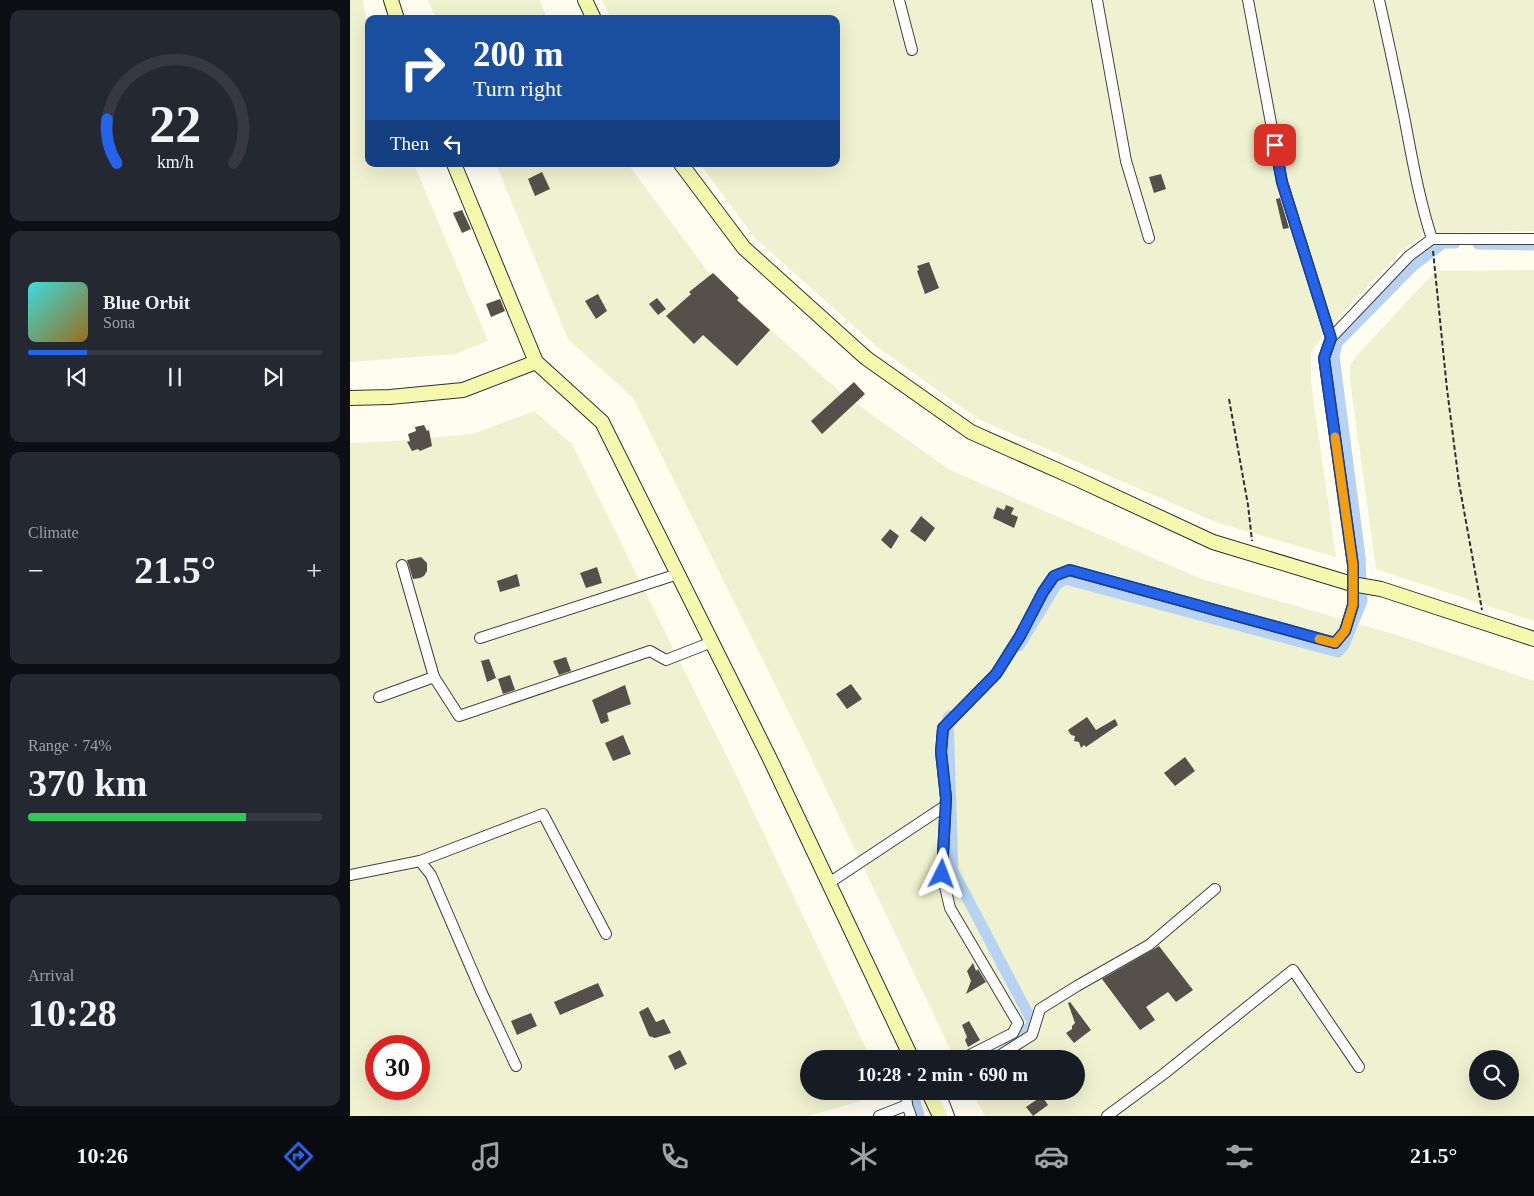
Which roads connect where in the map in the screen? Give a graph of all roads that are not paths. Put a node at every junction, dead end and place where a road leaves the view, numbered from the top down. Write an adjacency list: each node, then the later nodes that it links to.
1 (391, 0): 7 (street)
2 (585, 0): 8 (street)
3 (899, 0): 9 (street)
4 (1097, 0): 12 (street)
5 (1248, 0): 15 (street)
6 (1379, 0): 13 (street)
7 (396, 15)
8 (592, 15)
9 (912, 50)
10 (455, 167): 16 (street)
11 (684, 167): 20 (street)
12 (1149, 238)
13 (1432, 239): 14 (street); 15 (street)
14 (1534, 239)
15 (1331, 338): 20 (street)
16 (536, 362): 17 (street); 19 (street)
17 (350, 398)
18 (402, 565): 24 (street)
19 (678, 574): 21 (street); 23 (street)
20 (1352, 584): 22 (street); 26 (street)
21 (480, 638)
22 (1534, 639)
23 (712, 642): 24 (street); 29 (street)
24 (434, 677): 25 (street)
25 (379, 697)
26 (945, 806): 29 (street); 33 (street)
27 (420, 861): 28 (street); 31 (street); 35 (street)
28 (350, 875)
29 (829, 883): 32 (street)
30 (1214, 889): 34 (street)
31 (606, 934)
32 (908, 1050)
33 (979, 1050)
34 (1008, 1050)
35 (516, 1066)
36 (1359, 1067): 45 (street)
37 (907, 1100): 40 (street)
38 (932, 1100): 43 (street)
39 (943, 1100): 44 (street)
40 (908, 1105): 41 (street); 42 (street)
41 (879, 1116)
42 (911, 1116)
43 (940, 1116)
44 (949, 1116)
45 (1107, 1116)

